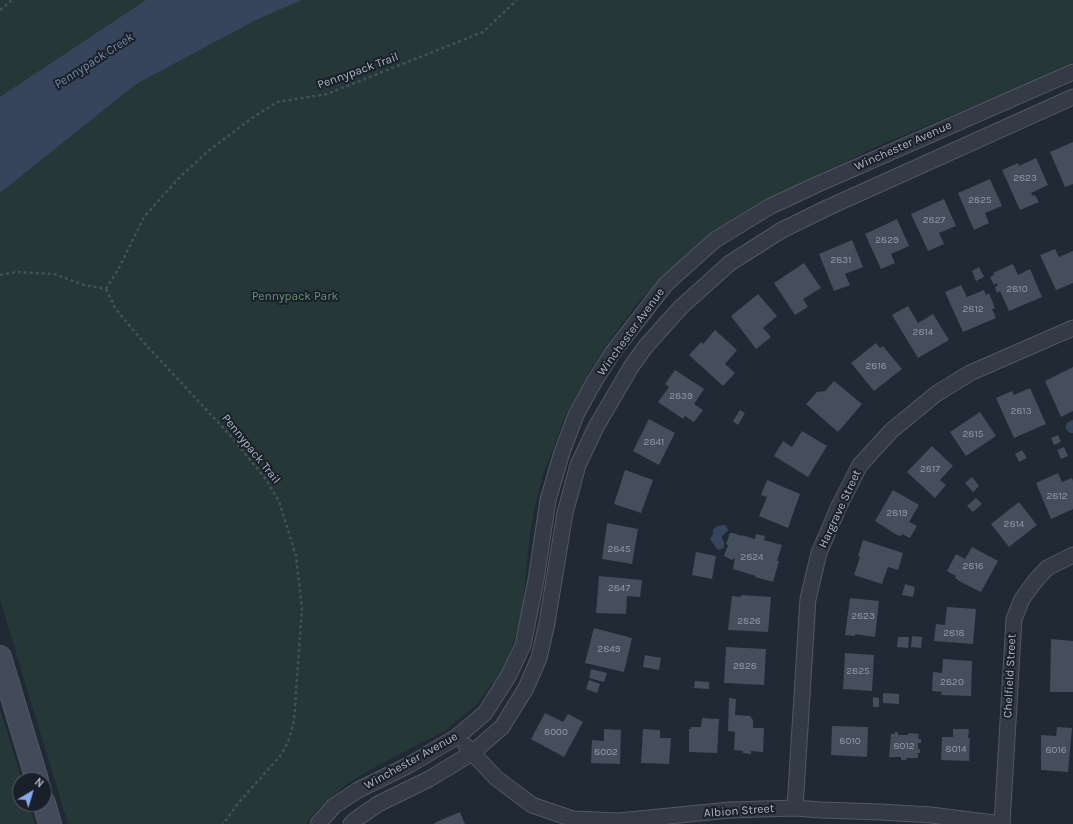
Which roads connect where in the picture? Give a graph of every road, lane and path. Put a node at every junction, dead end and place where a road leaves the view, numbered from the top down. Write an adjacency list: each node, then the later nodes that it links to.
1 (12, 0): 3 (path)
2 (517, 0): 9 (path, Pennypack Trail)
3 (0, 10)
4 (1073, 72): 6 (street, Winchester Avenue)
5 (1073, 97): 7 (street, Winchester Avenue)
6 (872, 160): 7 (street); 11 (street, Winchester Avenue)
7 (884, 182): 12 (street, Winchester Avenue)
8 (0, 275): 9 (path)
9 (106, 289): 21 (path, Pennypack Trail)
10 (1073, 328): 18 (street, Hargrave Street)
11 (572, 425): 12 (street); 15 (street, Winchester Avenue)
12 (593, 433): 16 (street, Winchester Avenue)
13 (1073, 555): 24 (street, Chelfield Street)
14 (0, 657): 17 (main road)
15 (458, 736): 16 (street, Albion Street); 22 (street, Winchester Avenue)
16 (472, 753): 18 (street, Albion Street); 23 (street, Winchester Avenue)
17 (35, 772)
18 (795, 808): 24 (street, Albion Street)
19 (47, 812): 20 (main road)
20 (50, 824)
21 (223, 824)
22 (318, 824)
23 (351, 824)
24 (1002, 824)

